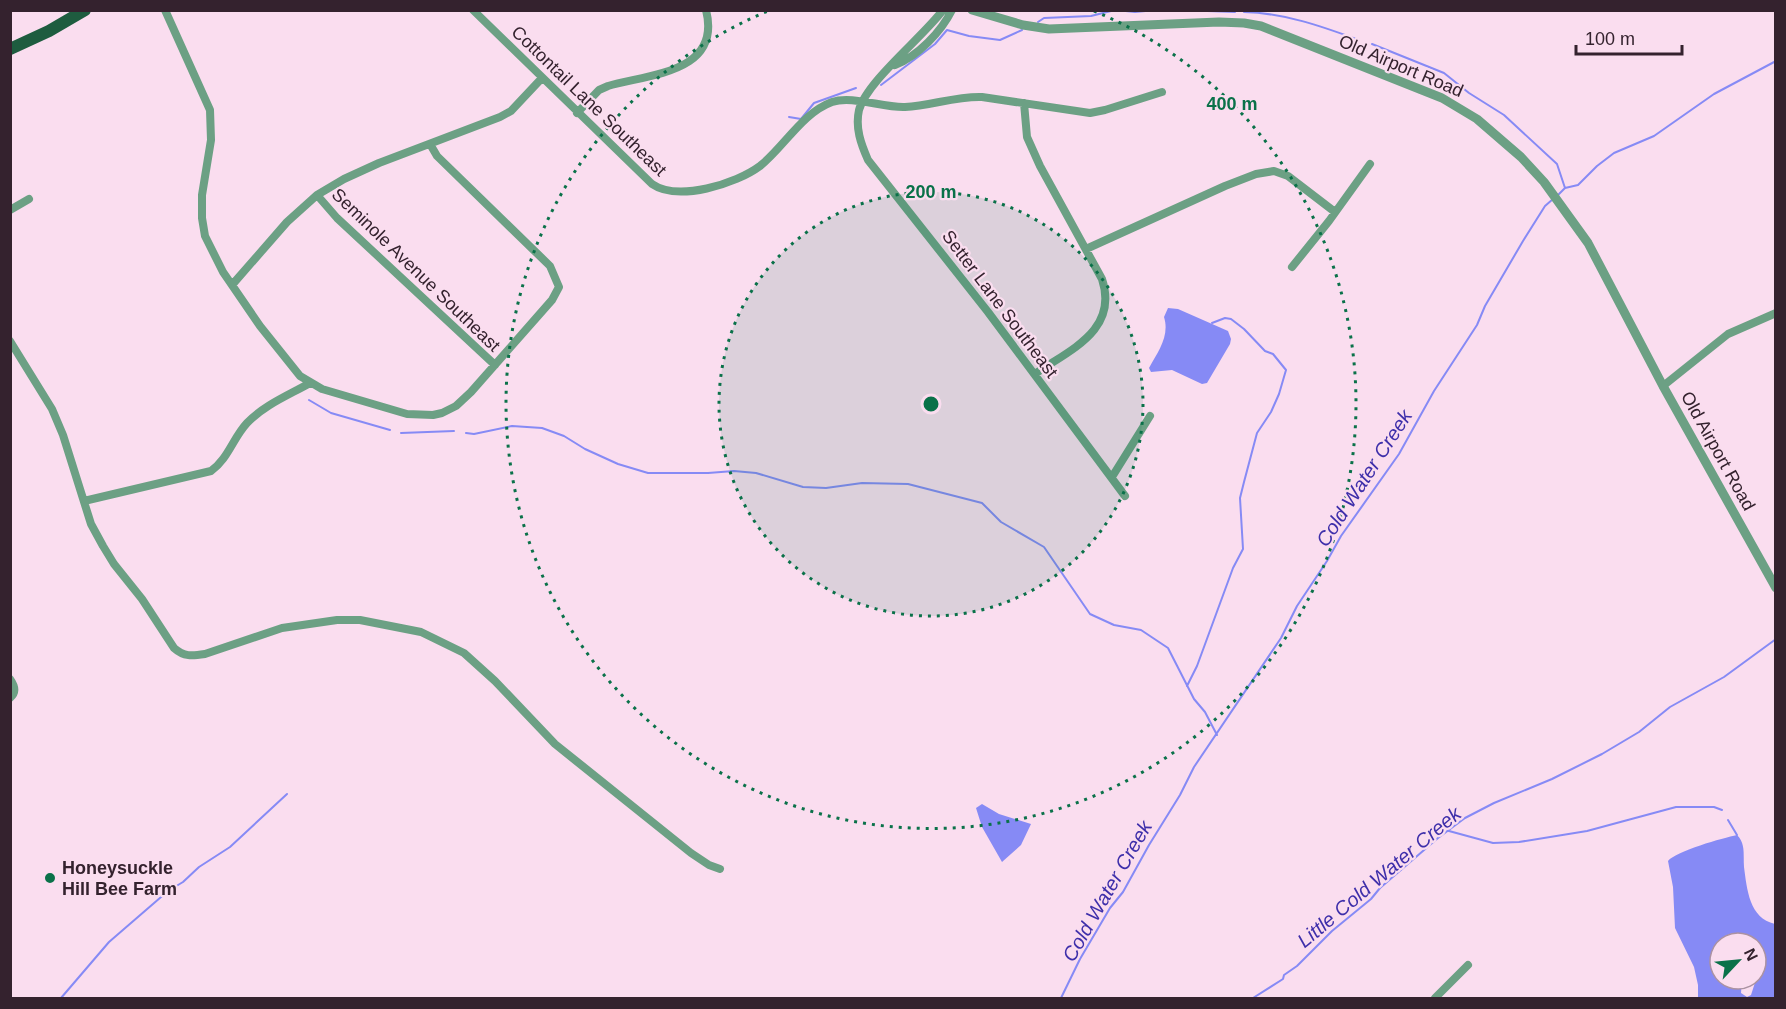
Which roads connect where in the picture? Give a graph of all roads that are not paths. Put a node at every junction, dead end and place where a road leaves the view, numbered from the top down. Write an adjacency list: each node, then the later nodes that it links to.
1 (165, 10): 23 (street)
2 (473, 10): 10 (street, Cottontail Lane Southeast)
3 (706, 10): 14 (street)
4 (943, 10): 9 (street, Setter Lane Southeast)
5 (952, 10): 9 (street, Setter Lane Southeast)
6 (972, 10): 29 (street, Old Airport Road)
7 (77, 12): 8 (main road)
8 (10, 49)
9 (891, 67): 12 (street, Setter Lane Southeast)
10 (542, 78): 14 (street, Cottontail Lane Southeast); 15 (street)
11 (1162, 92): 13 (street, Cottontail Lane Southeast)
12 (862, 102): 13 (street, Cottontail Lane Southeast); 14 (street, Cottontail Lane Southeast); 27 (street, Setter Lane Southeast)
13 (1024, 103): 21 (street)
14 (577, 113)
15 (430, 144): 17 (street); 26 (street)
16 (1370, 164): 20 (street)
17 (317, 195): 23 (street); 26 (street, Seminole Avenue Southeast)
18 (29, 199): 19 (street)
19 (10, 210)
20 (1335, 212): 21 (street); 22 (street)
21 (1086, 249): 27 (street)
22 (1292, 267)
23 (232, 285): 28 (street)
24 (1776, 313): 29 (street)
25 (10, 340): 33 (street)
26 (495, 366): 28 (street)
27 (1035, 374): 31 (street, Setter Lane Southeast)
28 (310, 383): 33 (street)
29 (1663, 386): 34 (street, Old Airport Road)
30 (1150, 416): 31 (street)
31 (1112, 477): 32 (street, Setter Lane Southeast)
32 (1125, 496)
33 (84, 501): 37 (street)
34 (1776, 588)
35 (10, 679): 36 (street)
36 (10, 698)
37 (720, 869)
38 (1468, 965): 39 (street)
39 (1435, 999)

